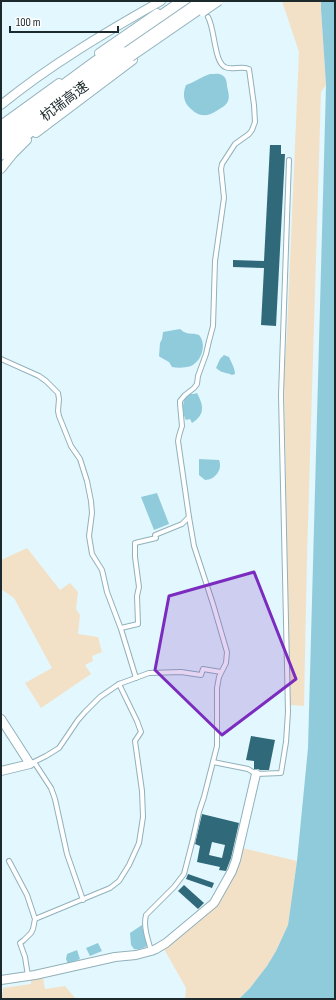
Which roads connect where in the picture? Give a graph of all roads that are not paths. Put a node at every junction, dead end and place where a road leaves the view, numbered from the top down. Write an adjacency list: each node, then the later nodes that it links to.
1 (161, 1): 8 (street)
2 (174, 1): 9 (street)
3 (187, 1): 7 (highway)
4 (206, 1): 7 (highway, bridge)
5 (218, 1): 7 (street, bridge)
6 (208, 17): 15 (lane)
7 (128, 53): 10 (highway, 杭瑞高速); 11 (highway, 杭瑞高速); 13 (street)
8 (1, 105)
9 (1, 125)
10 (1, 138)
11 (1, 152)
12 (289, 160): 24 (lane)
13 (1, 169)
14 (1, 359): 16 (lane)
15 (189, 517): 16 (lane); 17 (lane)
16 (121, 628): 18 (lane)
17 (221, 672): 18 (lane); 21 (lane)
18 (136, 678): 19 (lane)
19 (119, 684): 22 (lane); 26 (lane)
20 (1, 719): 22 (street)
21 (213, 762): 24 (lane); 28 (lane)
22 (32, 763): 23 (street); 26 (lane)
23 (1, 771)
24 (256, 774): 28 (street)
25 (9, 861): 27 (lane)
26 (83, 900): 27 (lane)
27 (35, 920): 29 (lane)
28 (151, 951): 29 (street)
29 (28, 976): 30 (street)
30 (1, 980)

